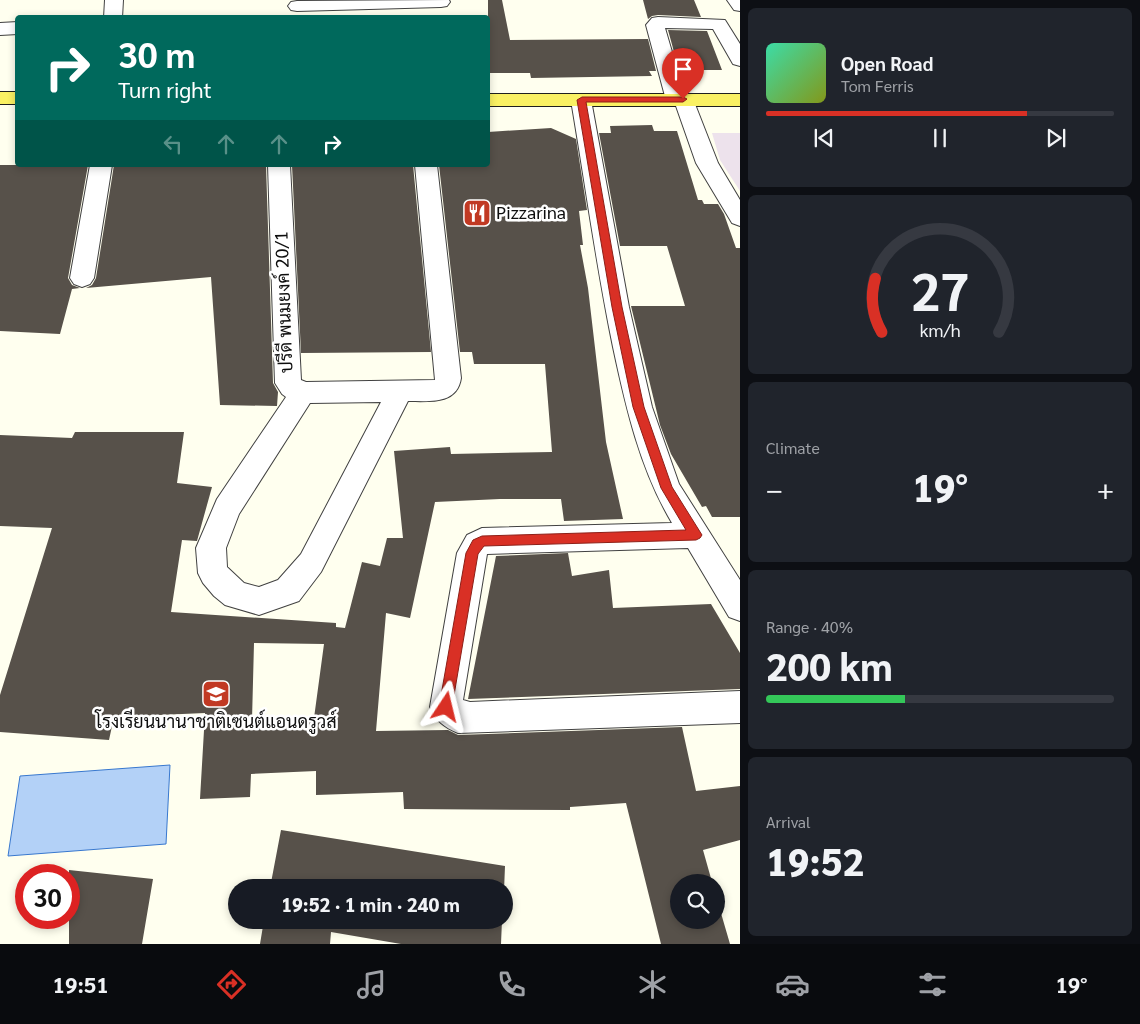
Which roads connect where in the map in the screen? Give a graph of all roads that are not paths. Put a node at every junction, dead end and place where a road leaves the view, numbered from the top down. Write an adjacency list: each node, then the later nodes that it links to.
1 (114, 0): 7 (street)
2 (736, 0): 4 (street)
3 (441, 2): 6 (street)
4 (740, 6)
5 (297, 8): 6 (street)
6 (374, 11)
7 (113, 15)
8 (15, 28): 9 (street)
9 (0, 29)
10 (740, 60): 13 (street)
11 (0, 98): 12 (main road)
12 (15, 98)
13 (679, 99): 15 (main road); 16 (main road); 20 (street)
14 (490, 100): 15 (main road)
15 (582, 100): 24 (street)
16 (740, 100)
17 (101, 167): 21 (street)
18 (279, 167): 23 (street, ปรีดี พนมยงค์ 20/1)
19 (426, 167): 22 (street, ปรีดี พนมยงค์ 20/1)
20 (740, 218)
21 (82, 278)
22 (400, 391): 23 (street, ปรีดี พนมยงค์ 20/1); 23 (street)
23 (303, 392)
24 (696, 535): 25 (street); 26 (street)
25 (740, 607)
26 (740, 707)

